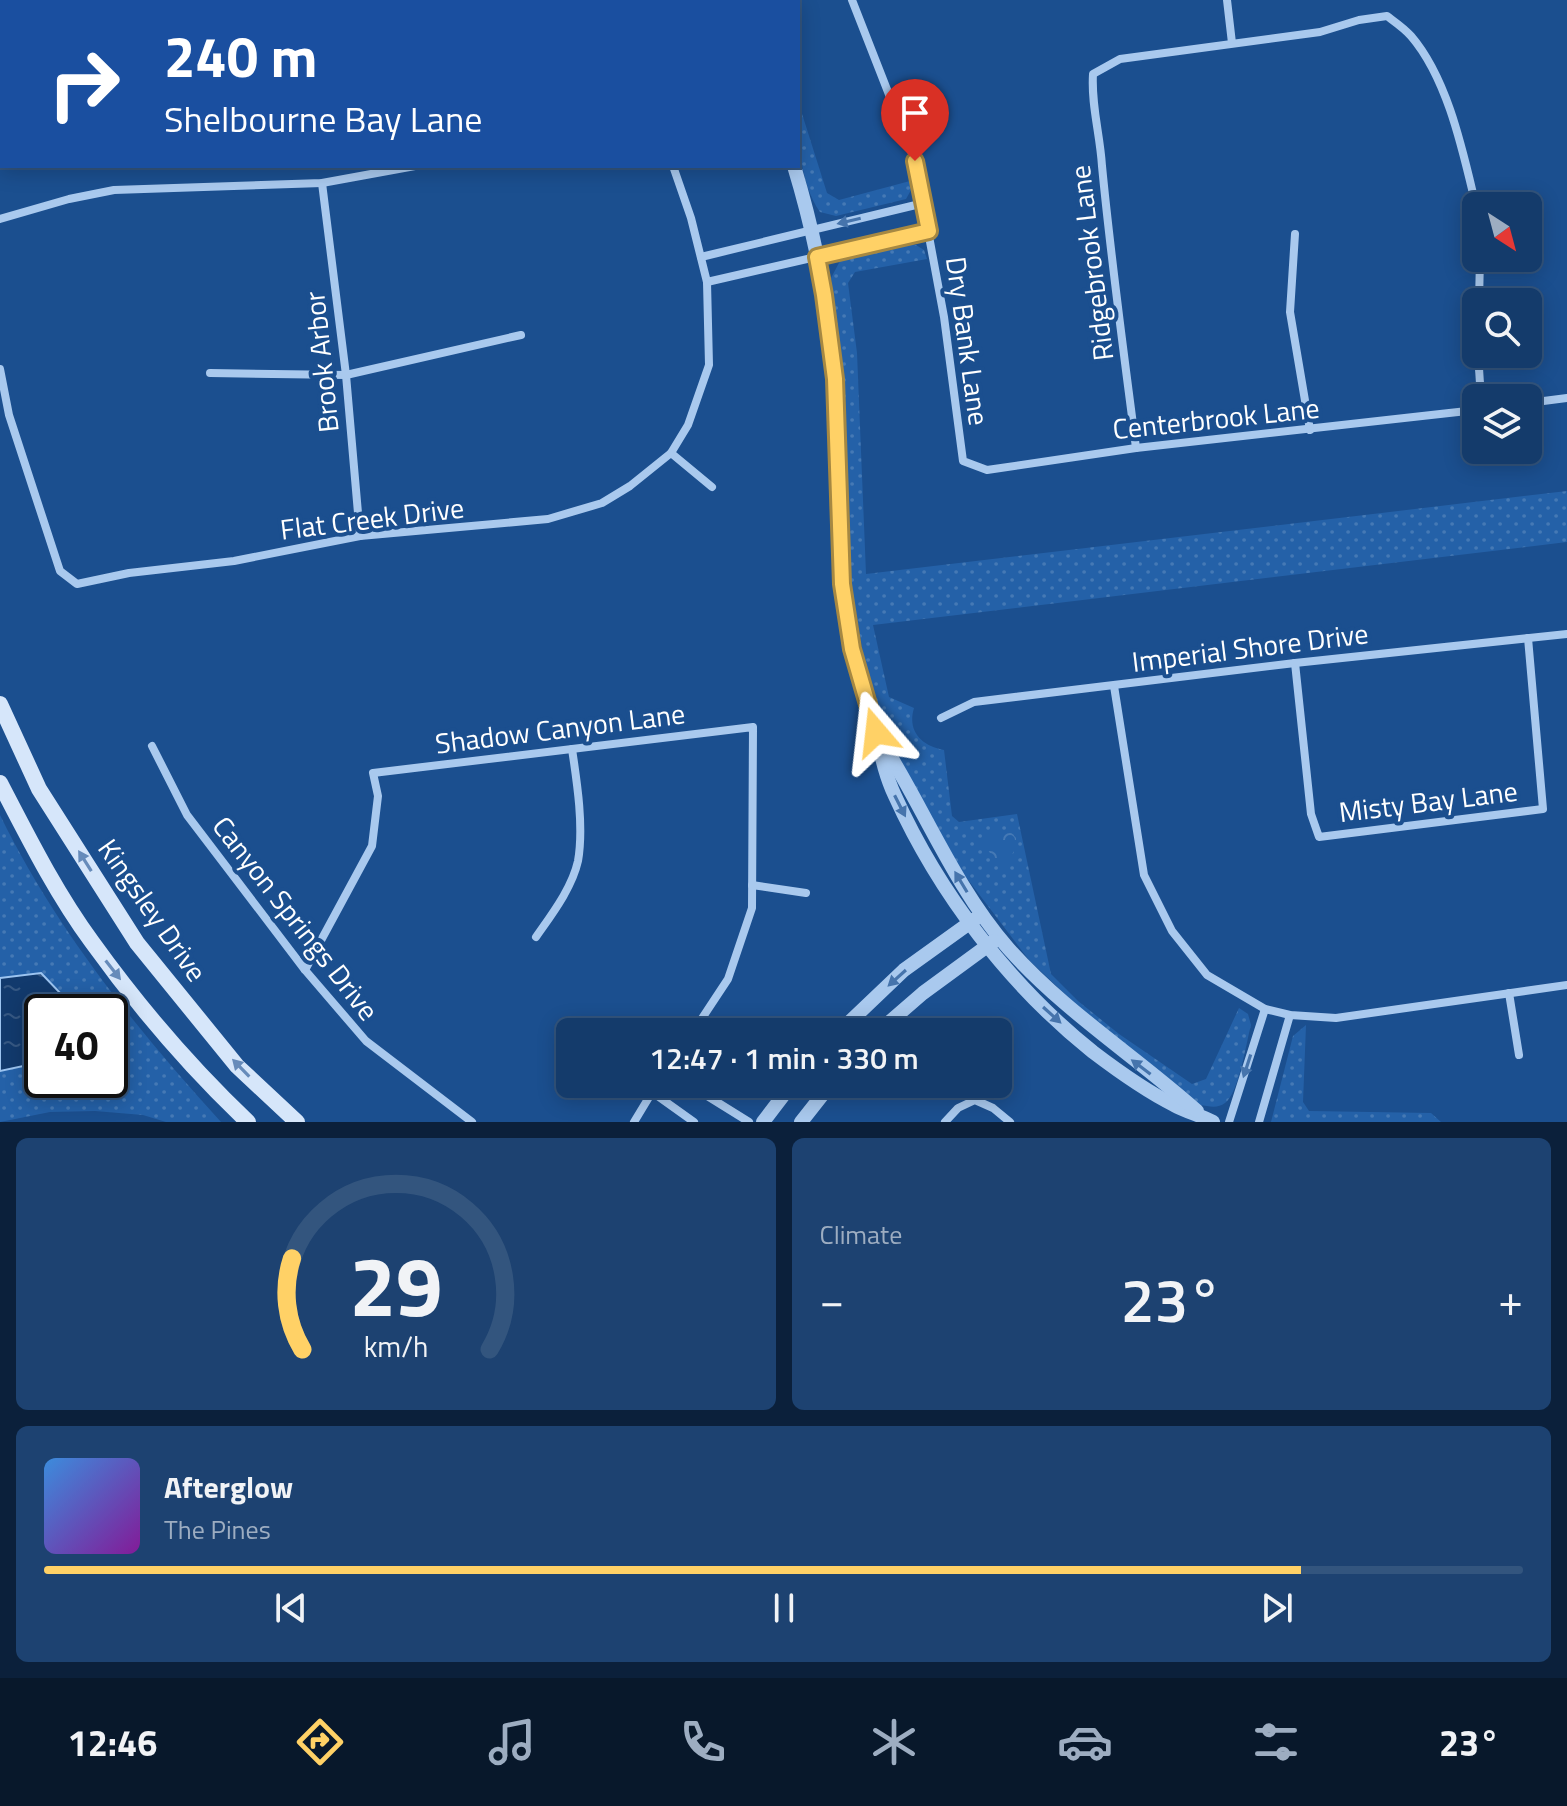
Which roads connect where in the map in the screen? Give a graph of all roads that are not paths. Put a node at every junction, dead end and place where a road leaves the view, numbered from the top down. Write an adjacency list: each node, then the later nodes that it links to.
1 (852, 0): 9 (street, Dry Bank Lane)
2 (1227, 0): 3 (street)
3 (1232, 43): 8 (street); 25 (street, Ridgebrook Lane)
4 (404, 168): 7 (street)
5 (674, 168): 14 (street)
6 (795, 168): 11 (street)
7 (322, 183): 10 (street); 20 (street, Brook Arbor)
8 (1473, 192)
9 (924, 203): 11 (street, one-way to 11); 12 (street, Dry Bank Lane)
10 (0, 219)
11 (811, 230): 14 (street); 15 (street)
12 (929, 231): 15 (street); 27 (street, Dry Bank Lane)
13 (1295, 234): 24 (street)
14 (701, 257): 16 (street)
15 (817, 257): 16 (street); 41 (street)
16 (707, 282): 26 (street)
17 (521, 335): 20 (street)
18 (0, 369): 29 (street, Flat Creek Drive)
19 (210, 373): 20 (street)
20 (346, 375): 29 (street, Brook Arbor)
21 (1567, 398): 22 (street)
22 (1542, 401)
23 (1462, 412): 24 (street, Centerbrook Lane)
24 (1310, 430): 25 (street, Centerbrook Lane)
25 (1136, 448): 27 (street, Centerbrook Lane)
26 (671, 453): 28 (street); 29 (street, Flat Creek Drive)
27 (963, 461)
28 (712, 487)
29 (360, 536)
30 (1567, 634): 31 (street, Imperial Shore Drive)
31 (1528, 638): 32 (street, Imperial Shore Drive); 32 (street, Misty Bay Lane)
32 (1295, 663): 33 (street, Imperial Shore Drive)
33 (1114, 686): 35 (street, Imperial Shore Drive); 47 (street)
34 (0, 704): 60 (main road, Kingsley Drive, one-way to 34)
35 (941, 718)
36 (152, 746): 44 (street, Canyon Springs Drive)
37 (572, 749): 39 (street, Shadow Canyon Lane); 42 (street); 44 (street, Shadow Canyon Lane)
38 (0, 783): 59 (main road, one-way to 59)
39 (752, 885): 40 (street); 49 (street)
40 (806, 893)
41 (976, 918): 43 (street); 50 (street, one-way to 50)
42 (536, 937)
43 (994, 942): 51 (street); 58 (street)
44 (305, 970): 61 (street, Canyon Springs Drive)
45 (1567, 985): 46 (street)
46 (1509, 993): 48 (street); 52 (street)
47 (1265, 1009): 48 (street); 69 (street, one-way to 69)
48 (1290, 1015): 70 (street)
49 (702, 1018)
50 (854, 1018)
51 (894, 1018)
52 (1519, 1055)
53 (649, 1098): 62 (street)
54 (666, 1098): 63 (street)
55 (710, 1098): 64 (street)
56 (781, 1098): 65 (street)
57 (820, 1098): 66 (street)
58 (1207, 1119)
59 (248, 1122)
60 (297, 1122)
61 (472, 1122)
62 (634, 1122)
63 (694, 1122)
64 (749, 1122)
65 (763, 1122)
66 (801, 1122)
67 (945, 1122): 68 (street)
68 (1010, 1122)
69 (1229, 1122)
70 (1259, 1122)

